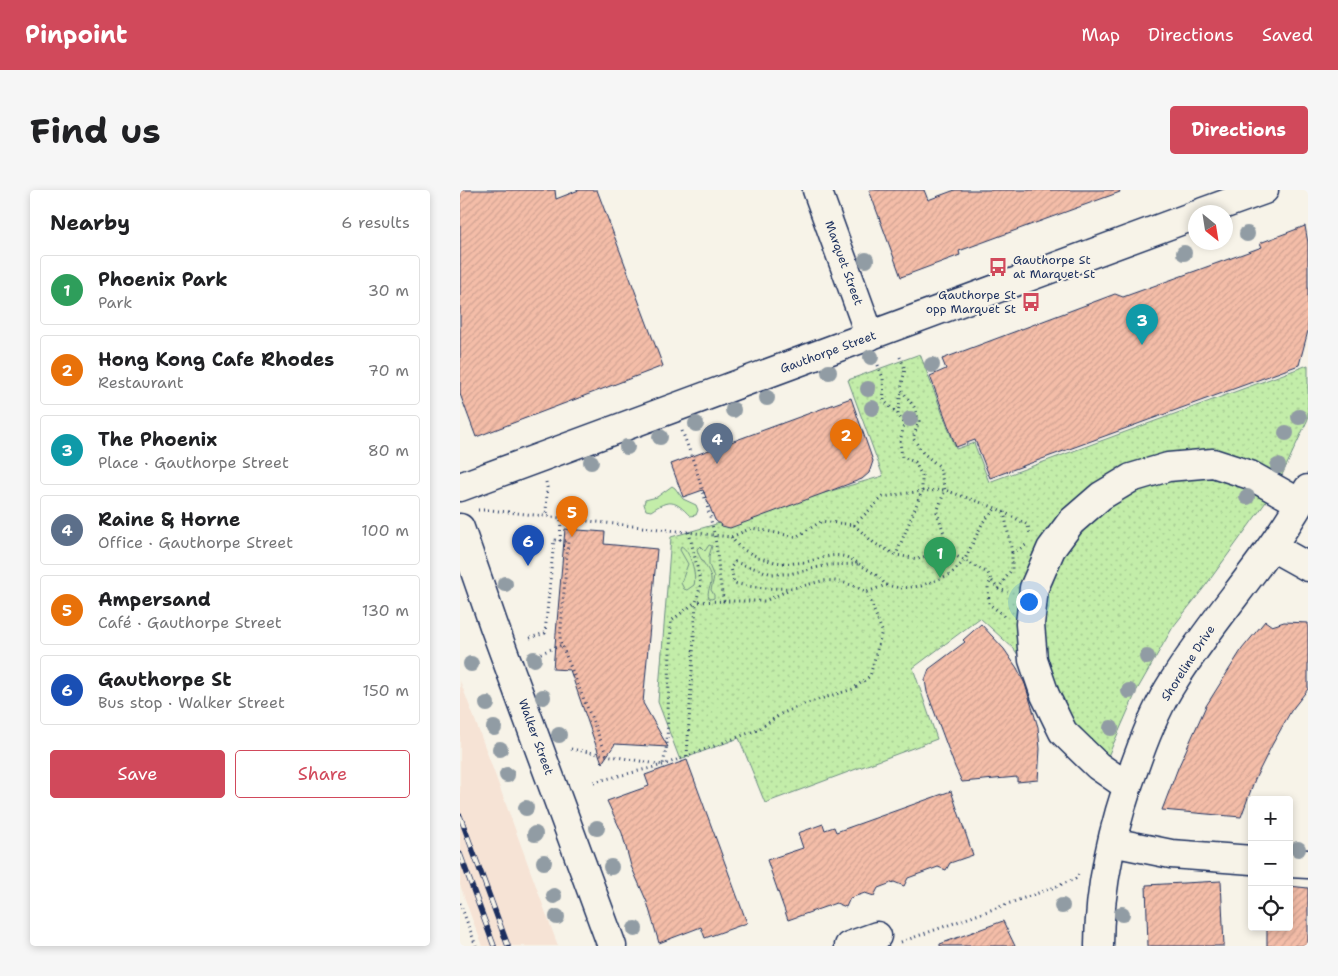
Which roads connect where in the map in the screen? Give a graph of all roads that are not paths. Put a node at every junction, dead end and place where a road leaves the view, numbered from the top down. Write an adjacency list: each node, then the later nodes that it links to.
1 (817, 190): 5 (street, Marquet Street)
2 (1264, 190): 3 (street)
3 (1222, 205)
4 (1188, 218): 5 (street, Gauthorpe Street)
5 (870, 336): 7 (street, Gauthorpe Street)
6 (1304, 496): 8 (street, Shoreline Drive); 10 (street)
7 (463, 508): 16 (street, Walker Street)
8 (1272, 546): 9 (street); 10 (street, Shoreline Drive)
9 (1308, 567)
10 (1127, 786): 11 (street, Shoreline Drive)
11 (1112, 842): 12 (street); 18 (street, Shoreline Drive)
12 (1248, 860)
13 (1293, 863): 14 (street)
14 (1308, 864)
15 (888, 939): 17 (street)
16 (612, 946)
17 (849, 946)
18 (1099, 946)

